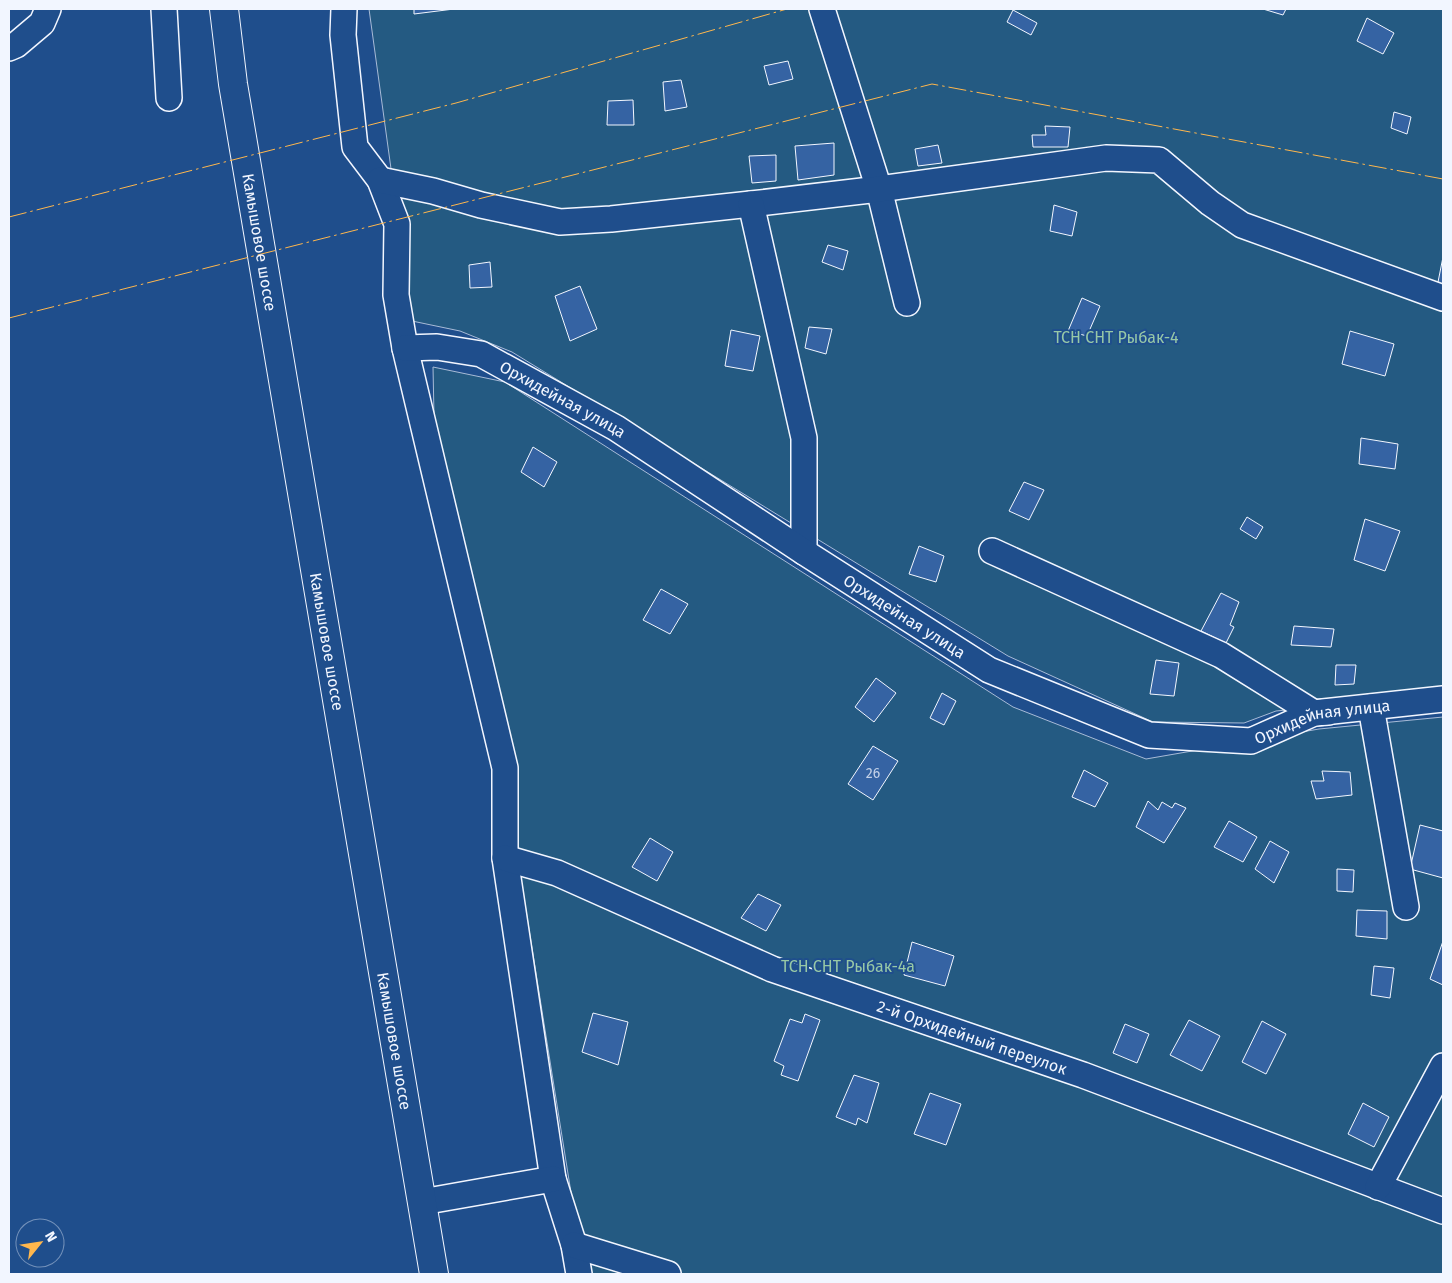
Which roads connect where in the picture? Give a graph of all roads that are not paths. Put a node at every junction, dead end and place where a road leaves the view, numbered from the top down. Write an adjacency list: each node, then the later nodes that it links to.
1 (48, 9): 6 (street)
2 (164, 9): 7 (street)
3 (224, 9): 24 (main road, Камышовое шоссе)
4 (344, 9): 8 (street)
5 (822, 9): 9 (street)
6 (9, 48)
7 (169, 98)
8 (380, 180): 10 (street); 13 (street)
9 (879, 189): 10 (street); 11 (street); 12 (street)
10 (751, 204): 15 (street)
11 (1443, 298)
12 (907, 302)
13 (405, 348): 15 (street, Орхидейная улица); 19 (street)
14 (992, 551): 18 (street)
15 (804, 552): 18 (street, Орхидейная улица)
16 (1443, 701): 17 (street, Орхидейная улица); 18 (street)
17 (1371, 707): 18 (street, Орхидейная улица); 20 (street)
18 (1314, 713)
19 (505, 858): 22 (street); 23 (street, 2-й Орхидейный переулок)
20 (1406, 907)
21 (1443, 1066): 23 (street)
22 (553, 1178): 24 (street); 26 (street)
23 (1378, 1187): 25 (street, 2-й Орхидейный переулок)
24 (422, 1202): 27 (main road, Камышовое шоссе)
25 (1443, 1211)
26 (574, 1245): 28 (street); 29 (street)
27 (434, 1274)
28 (579, 1274)
29 (668, 1274)

